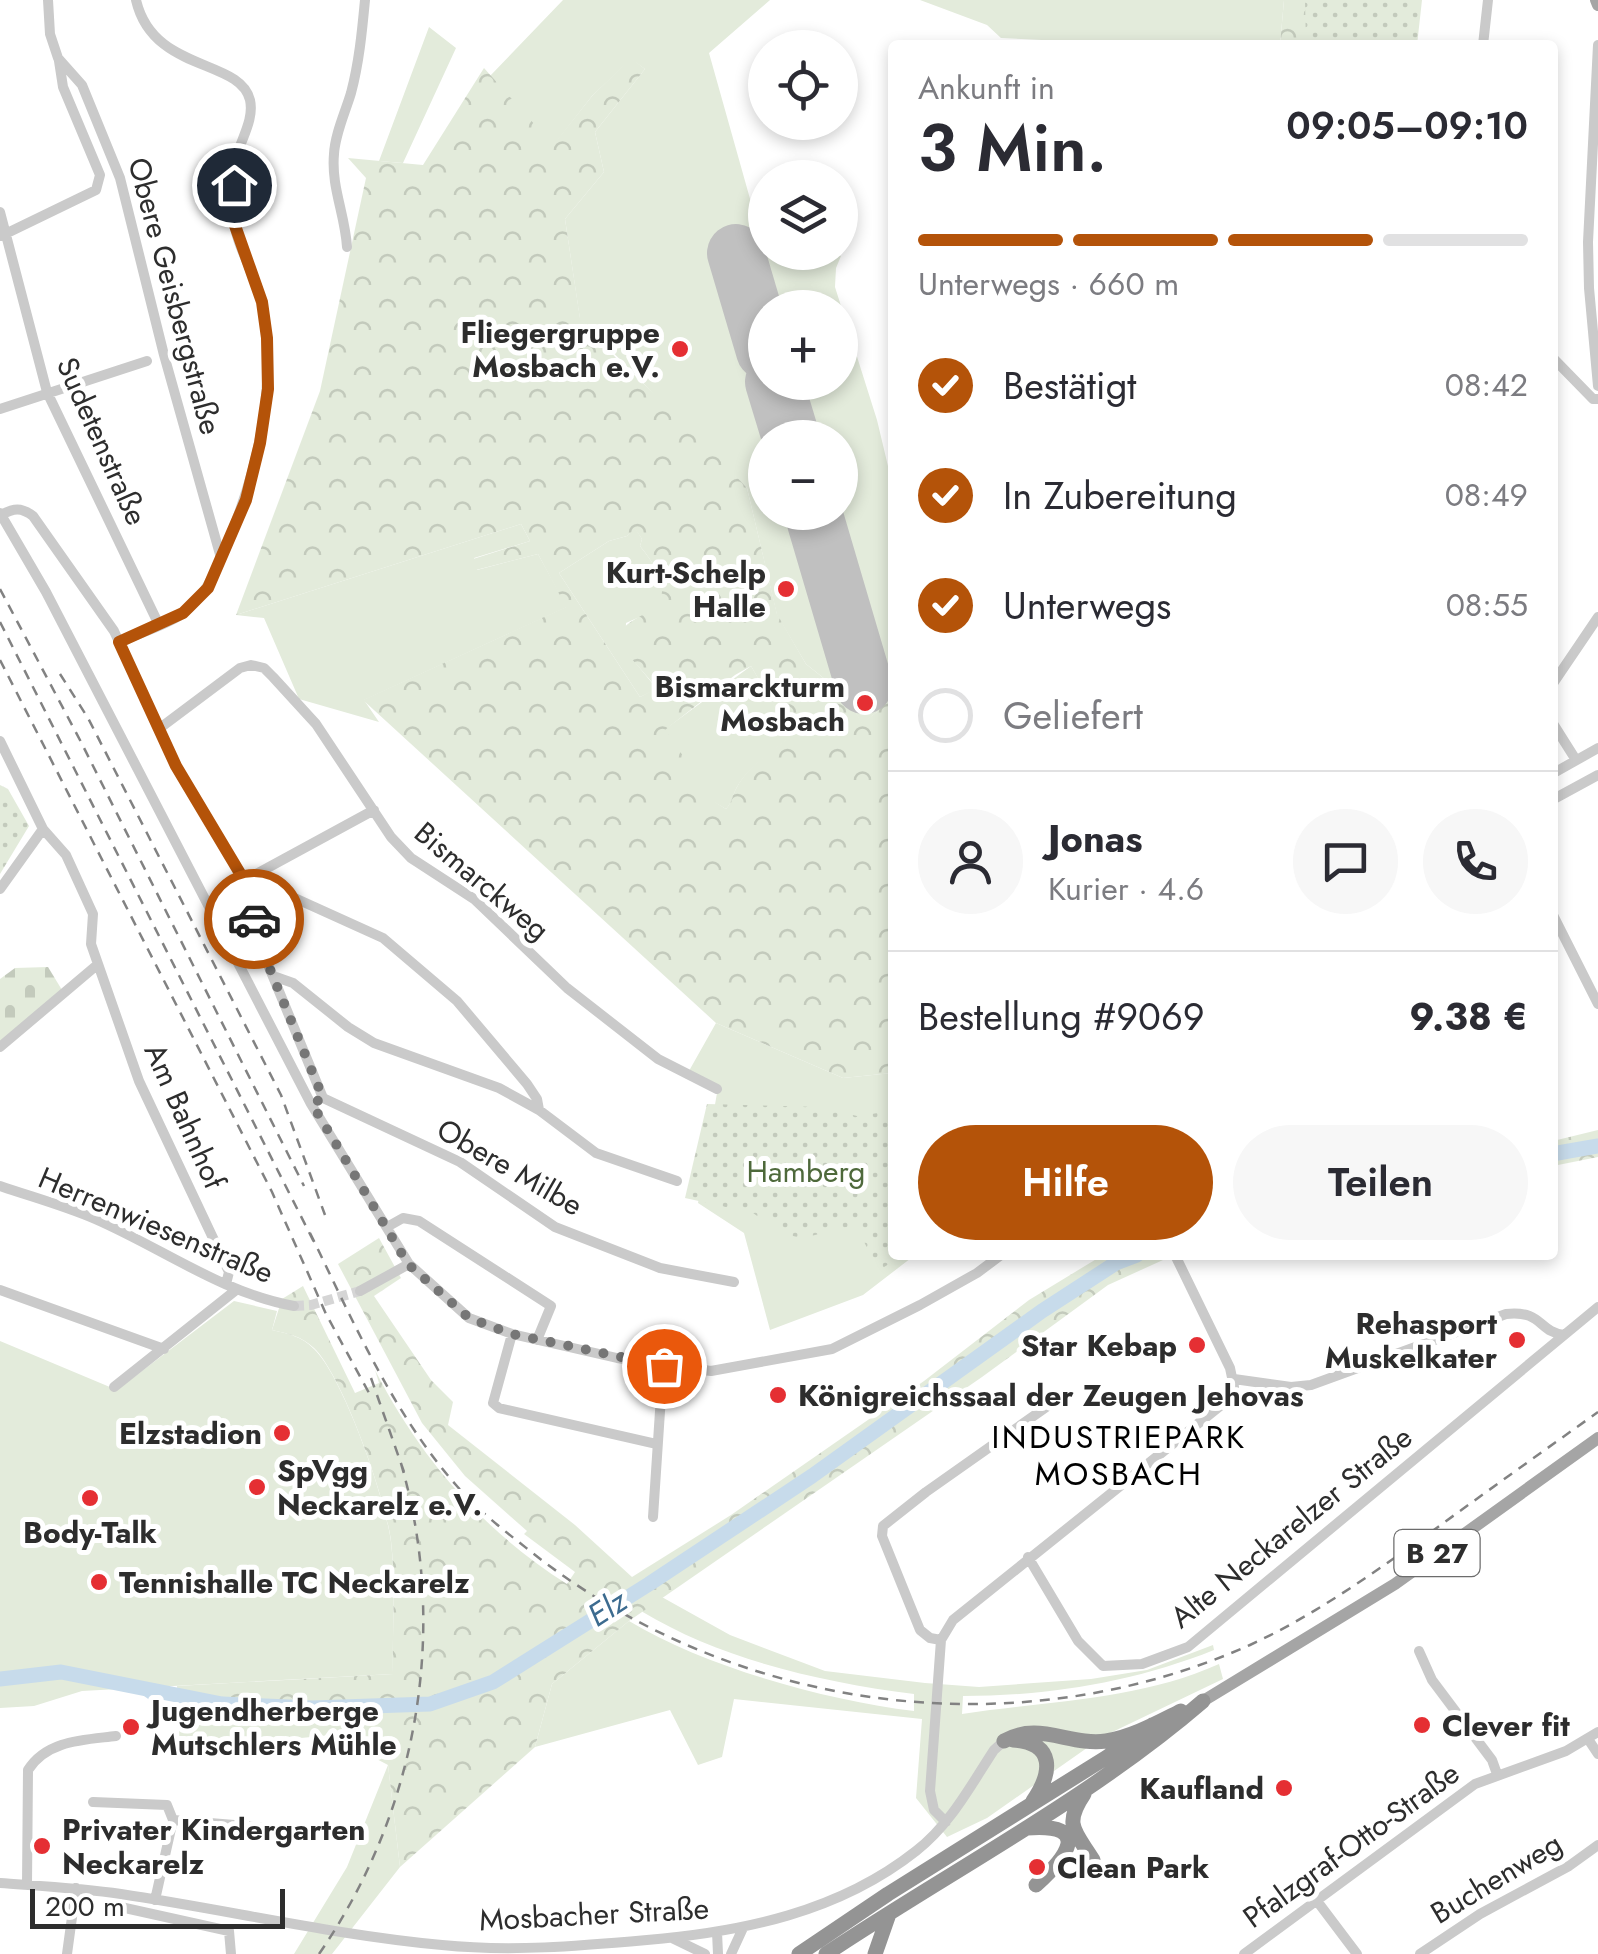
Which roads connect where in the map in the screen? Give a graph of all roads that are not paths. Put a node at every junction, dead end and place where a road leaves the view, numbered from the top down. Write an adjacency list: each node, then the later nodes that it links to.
1 (48, 0): 7 (street, Obere Geisbergstraße)
2 (136, 0): 19 (street)
3 (364, 0): 10 (street)
4 (1488, 0): 5 (street)
5 (1484, 40)
6 (1598, 45): 11 (street)
7 (58, 58): 9 (street); 19 (street, Obere Geisbergstraße)
8 (0, 212): 9 (street, Sudetenstraße)
9 (3, 235): 15 (street, Sudetenstraße)
10 (347, 246)
11 (1596, 323): 14 (street)
12 (148, 361): 15 (street)
13 (1558, 363): 16 (street)
14 (1598, 386)
15 (47, 392): 17 (street); 21 (street, Sudetenstraße)
16 (1598, 399)
17 (0, 409)
18 (0, 514): 22 (street); 43 (street)
19 (221, 558): 21 (street)
20 (1598, 617): 23 (street)
21 (159, 625): 22 (street)
22 (119, 642): 24 (street)
23 (1558, 676)
24 (160, 728): 32 (street, Bismarckweg); 34 (street)
25 (1558, 732): 28 (street)
26 (0, 742): 33 (street, Am Bahnhof)
27 (1598, 748): 28 (street)
28 (1576, 760): 29 (street)
29 (1558, 770)
30 (1598, 775): 31 (street)
31 (1558, 797)
32 (374, 810): 34 (street); 41 (street, Bismarckweg)
33 (43, 829): 35 (street); 37 (street, Am Bahnhof)
34 (244, 880): 38 (street); 44 (street)
35 (0, 889)
36 (1558, 925): 39 (street)
37 (97, 965): 40 (street); 52 (street, Am Bahnhof)
38 (276, 977): 42 (street); 44 (street)
39 (1598, 1004)
40 (0, 1046)
41 (717, 1089)
42 (323, 1098): 43 (street); 51 (street, Obere Milbe)
43 (312, 1104): 47 (street)
44 (538, 1110): 45 (street)
45 (677, 1181)
46 (0, 1186): 52 (street, Herrenwiesenstraße)
47 (388, 1227): 50 (street); 59 (street)
48 (993, 1260): 61 (street)
49 (1177, 1260): 62 (street)
50 (408, 1264): 54 (street); 57 (street)
51 (734, 1282)
52 (231, 1287): 55 (street, Herrenwiesenstraße); 60 (street)
53 (0, 1290): 60 (street)
54 (360, 1291)
55 (294, 1306)
56 (1598, 1307): 58 (street, Alte Neckarelzer Straße)
57 (512, 1334): 59 (street); 66 (street)
58 (1564, 1335): 62 (street); 68 (street, Alte Neckarelzer Straße)
59 (538, 1340): 61 (street)
60 (164, 1349): 63 (street)
61 (664, 1366): 66 (street)
62 (1234, 1379): 68 (street)
63 (114, 1386)
64 (1062, 1396): 69 (street)
65 (1598, 1438): 71 (main road, B 27)
66 (657, 1444): 67 (street)
67 (653, 1517)
68 (1028, 1557): 69 (street)
69 (940, 1640): 82 (street)
70 (1418, 1651): 77 (street)
71 (1202, 1701): 72 (highway, B 27); 78 (highway, B 27)
72 (1152, 1725): 75 (highway); 80 (highway, B 27)
73 (116, 1736): 89 (street)
74 (1593, 1736): 76 (street); 77 (street, Pfalzgraf-Otto-Straße)
75 (1004, 1741): 80 (highway); 82 (street, Mosbacher Straße)
76 (1598, 1754)
77 (1498, 1774): 92 (street, Pfalzgraf-Otto-Straße)
78 (1086, 1790): 83 (highway, B 27); 85 (highway)
79 (93, 1802): 81 (street)
80 (1030, 1805): 103 (highway, B 27)
81 (173, 1820): 84 (street); 91 (street)
82 (946, 1822): 95 (street, Mosbacher Straße)
83 (1024, 1829): 85 (highway); 94 (highway, B 27)
84 (331, 1833)
85 (1080, 1838): 87 (highway)
86 (1598, 1846): 108 (street, Buchenweg)
87 (1093, 1860)
88 (0, 1883): 89 (street, Mosbacher Straße)
89 (28, 1885): 90 (street, Mosbacher Straße)
90 (76, 1888): 91 (street, Mosbacher Straße); 98 (street)
91 (156, 1900): 97 (street, Mosbacher Straße)
92 (1317, 1900): 106 (street, Pfalzgraf-Otto-Straße); 107 (street)
93 (116, 1906): 99 (street)
94 (891, 1911): 104 (highway, B 27); 105 (highway)
95 (743, 1928): 96 (street, Mosbacher Straße); 102 (street)
96 (722, 1931): 97 (street, Mosbacher Straße); 101 (street); 102 (street)
97 (671, 1938): 100 (street)
98 (66, 1954)
99 (231, 1954)
100 (705, 1954)
101 (718, 1954)
102 (730, 1954)
103 (799, 1954)
104 (826, 1954)
105 (875, 1954)
106 (1244, 1954)
107 (1357, 1954)
108 (1420, 1954)

